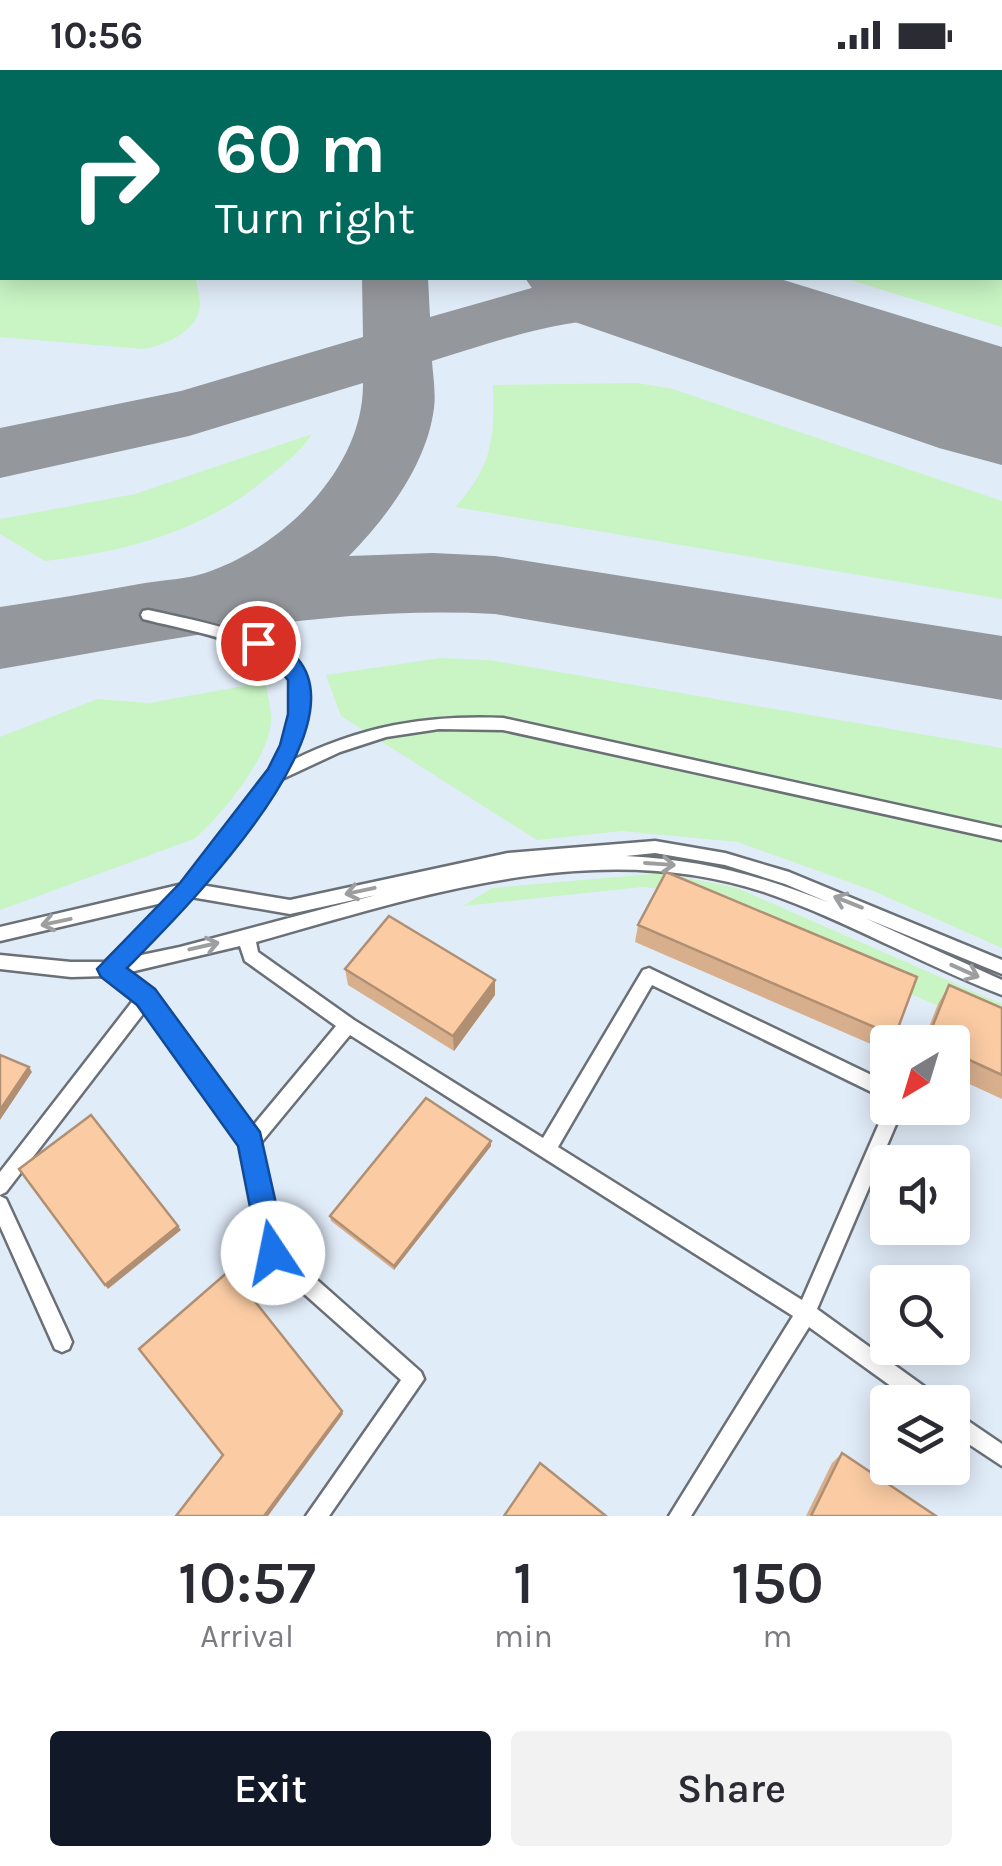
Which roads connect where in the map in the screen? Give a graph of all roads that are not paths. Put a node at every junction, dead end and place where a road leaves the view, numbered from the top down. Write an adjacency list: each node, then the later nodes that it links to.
1 (148, 615): 2 (lane)
2 (277, 775): 3 (lane); 4 (lane)
3 (1002, 834)
4 (188, 890): 5 (lane, one-way to 5); 8 (lane, one-way to 4); 9 (lane)
5 (0, 934)
6 (246, 936): 9 (lane, one-way to 6); 10 (lane, one-way to 10); 12 (lane)
7 (0, 962): 9 (lane)
8 (1002, 967)
9 (110, 969): 11 (lane)
10 (1002, 988)
11 (146, 997): 15 (lane); 17 (lane)
12 (348, 1025): 15 (lane); 16 (lane)
13 (870, 1083): 16 (lane)
14 (887, 1125): 19 (lane)
15 (250, 1142): 24 (lane)
16 (546, 1150): 19 (lane)
17 (0, 1186)
18 (0, 1205): 20 (lane)
19 (806, 1313): 21 (lane); 25 (lane)
20 (62, 1342)
21 (905, 1385)
22 (970, 1433): 23 (lane)
23 (1002, 1456)
24 (316, 1516)
25 (679, 1516)

